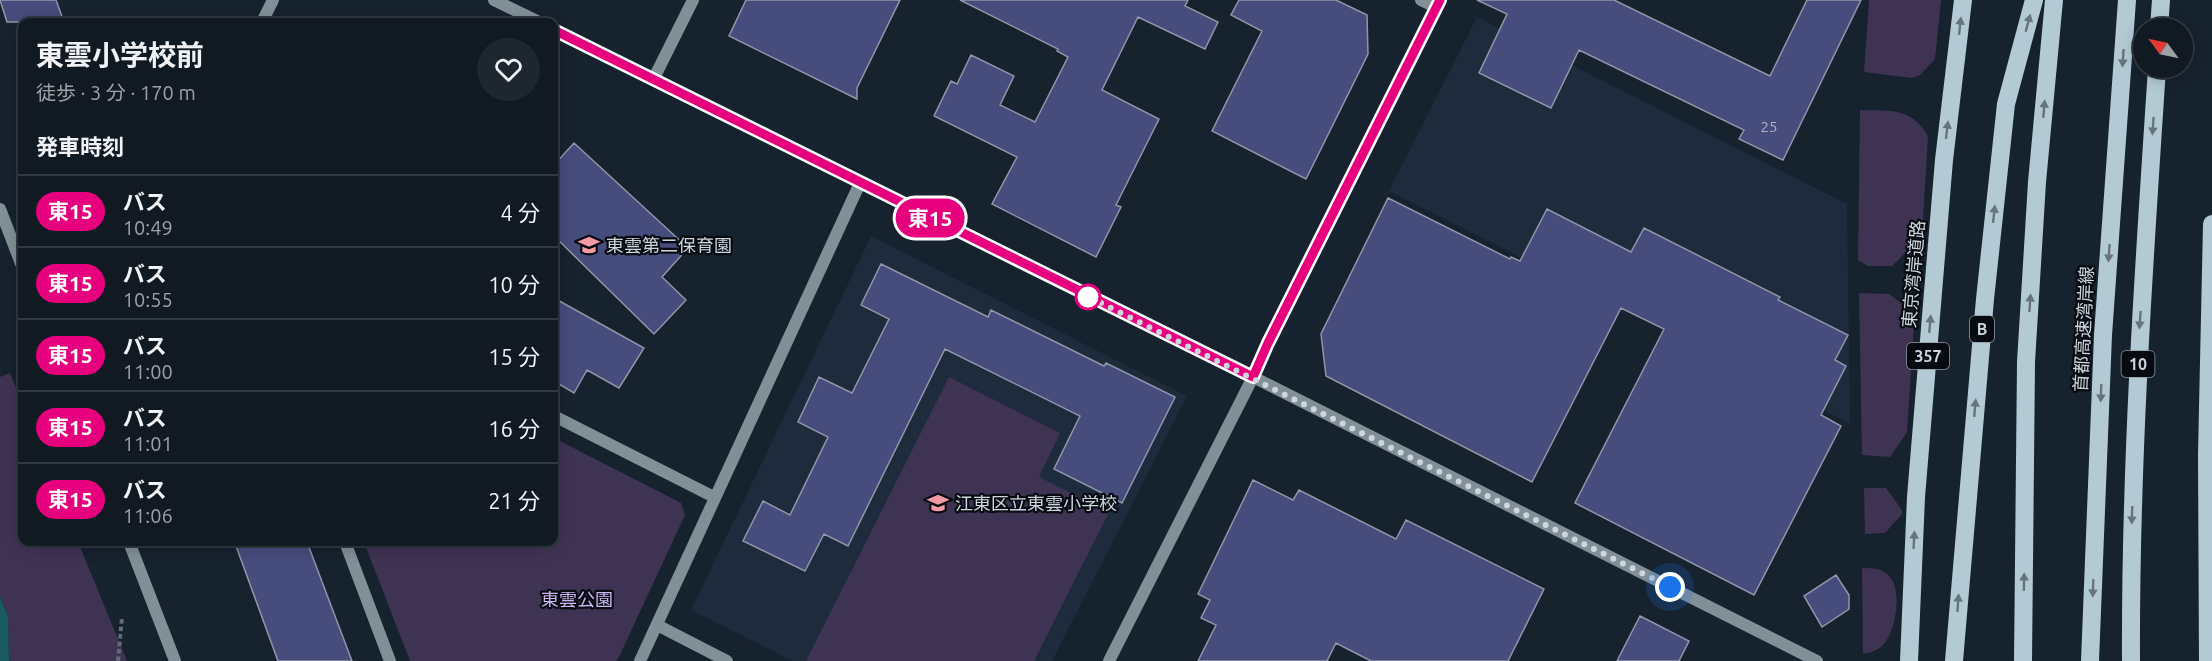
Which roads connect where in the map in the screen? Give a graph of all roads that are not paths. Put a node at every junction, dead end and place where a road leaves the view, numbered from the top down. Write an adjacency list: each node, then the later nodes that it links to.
1 (273, 0): 11 (street)
2 (494, 0): 12 (street)
3 (693, 0): 16 (street)
4 (1421, 0): 10 (street)
5 (1963, 0): 34 (highway, 東京湾岸道路 / 357, one-way to 5)
6 (2034, 0): 35 (highway, B, one-way to 6)
7 (2054, 0): 27 (highway, one-way to 7)
8 (2127, 0): 36 (highway, 首都高速湾岸線, one-way to 36)
9 (2161, 0): 13 (highway)
10 (1438, 4): 21 (street)
11 (264, 18)
12 (531, 18)
13 (2160, 18)
14 (558, 32): 16 (street)
15 (2156, 78): 37 (highway, 10, one-way to 37)
16 (653, 80): 17 (street)
17 (860, 183): 21 (street); 23 (street)
18 (0, 209): 20 (street)
19 (2212, 224): 38 (highway)
20 (18, 256)
21 (1253, 377): 32 (street); 33 (street)
22 (558, 418): 23 (street)
23 (714, 496): 26 (street)
24 (131, 546): 28 (street)
25 (347, 546): 29 (street)
26 (657, 625): 30 (street); 31 (street)
27 (2023, 660)
28 (176, 661)
29 (390, 661)
30 (640, 661)
31 (728, 661)
32 (1109, 661)
33 (1817, 661)
34 (1909, 661)
35 (1954, 661)
36 (2090, 661)
37 (2130, 661)
38 (2208, 661)

